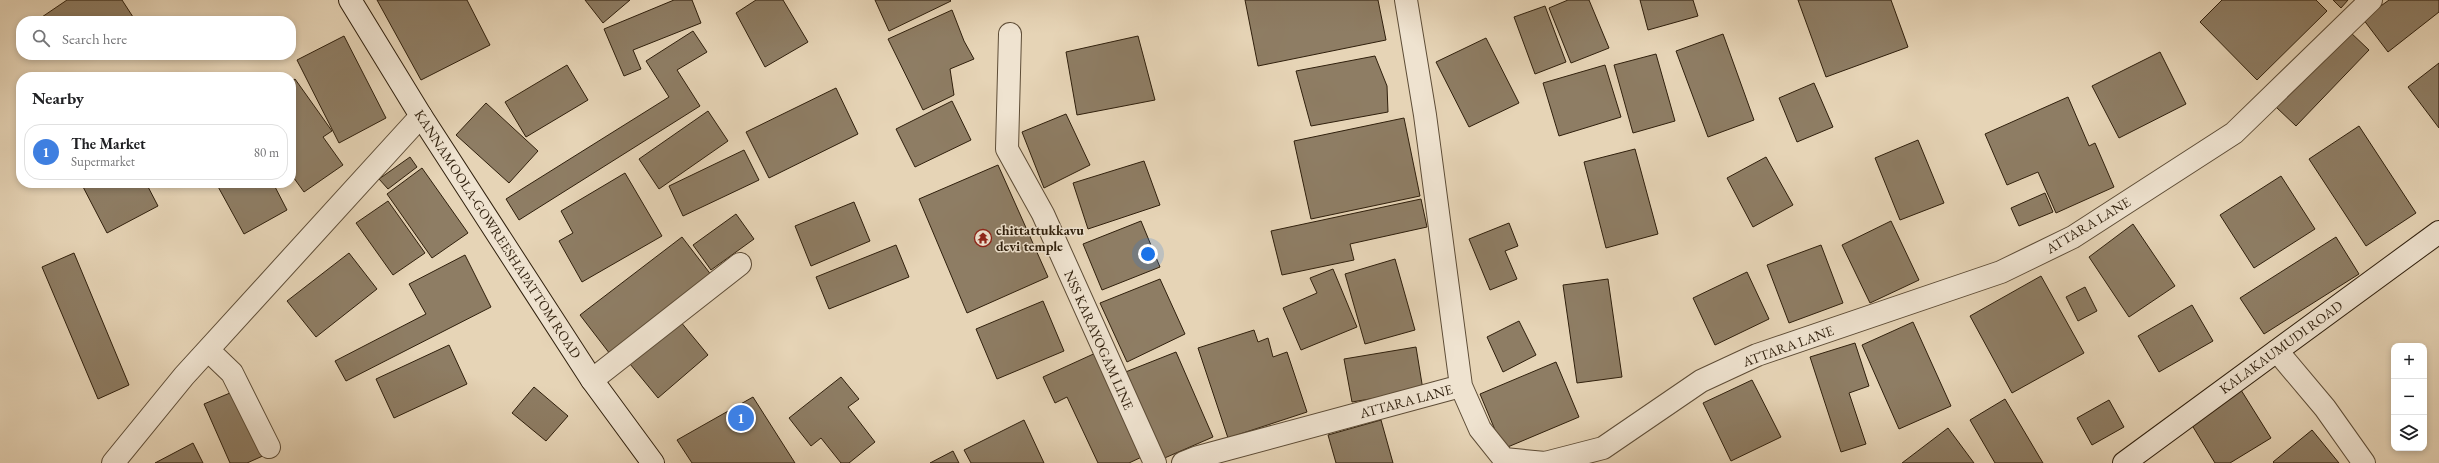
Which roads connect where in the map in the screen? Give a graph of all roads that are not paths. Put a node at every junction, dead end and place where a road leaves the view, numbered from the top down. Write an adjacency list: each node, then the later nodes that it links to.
1 (350, 0): 5 (street, KANNAMOOLA-GOWREESHAPATTOM ROAD)
2 (1406, 0): 11 (street)
3 (2372, 0): 11 (street, ATTARA LANE)
4 (1010, 34): 15 (street, NSS KARAYOGAM LINE)
5 (421, 116): 8 (street); 10 (street, KANNAMOOLA-GOWREESHAPATTOM ROAD)
6 (2439, 232): 9 (street, KALAKAUMUDI ROAD)
7 (740, 264): 10 (street)
8 (208, 350): 12 (street); 13 (street)
9 (2277, 351): 17 (street, KALAKAUMUDI ROAD); 18 (street)
10 (592, 380): 14 (street, KANNAMOOLA-GOWREESHAPATTOM ROAD)
11 (1461, 386): 16 (street, ATTARA LANE)
12 (269, 447)
13 (113, 463)
14 (653, 463)
15 (1156, 463)
16 (1183, 463)
17 (2124, 463)
18 (2364, 463)

